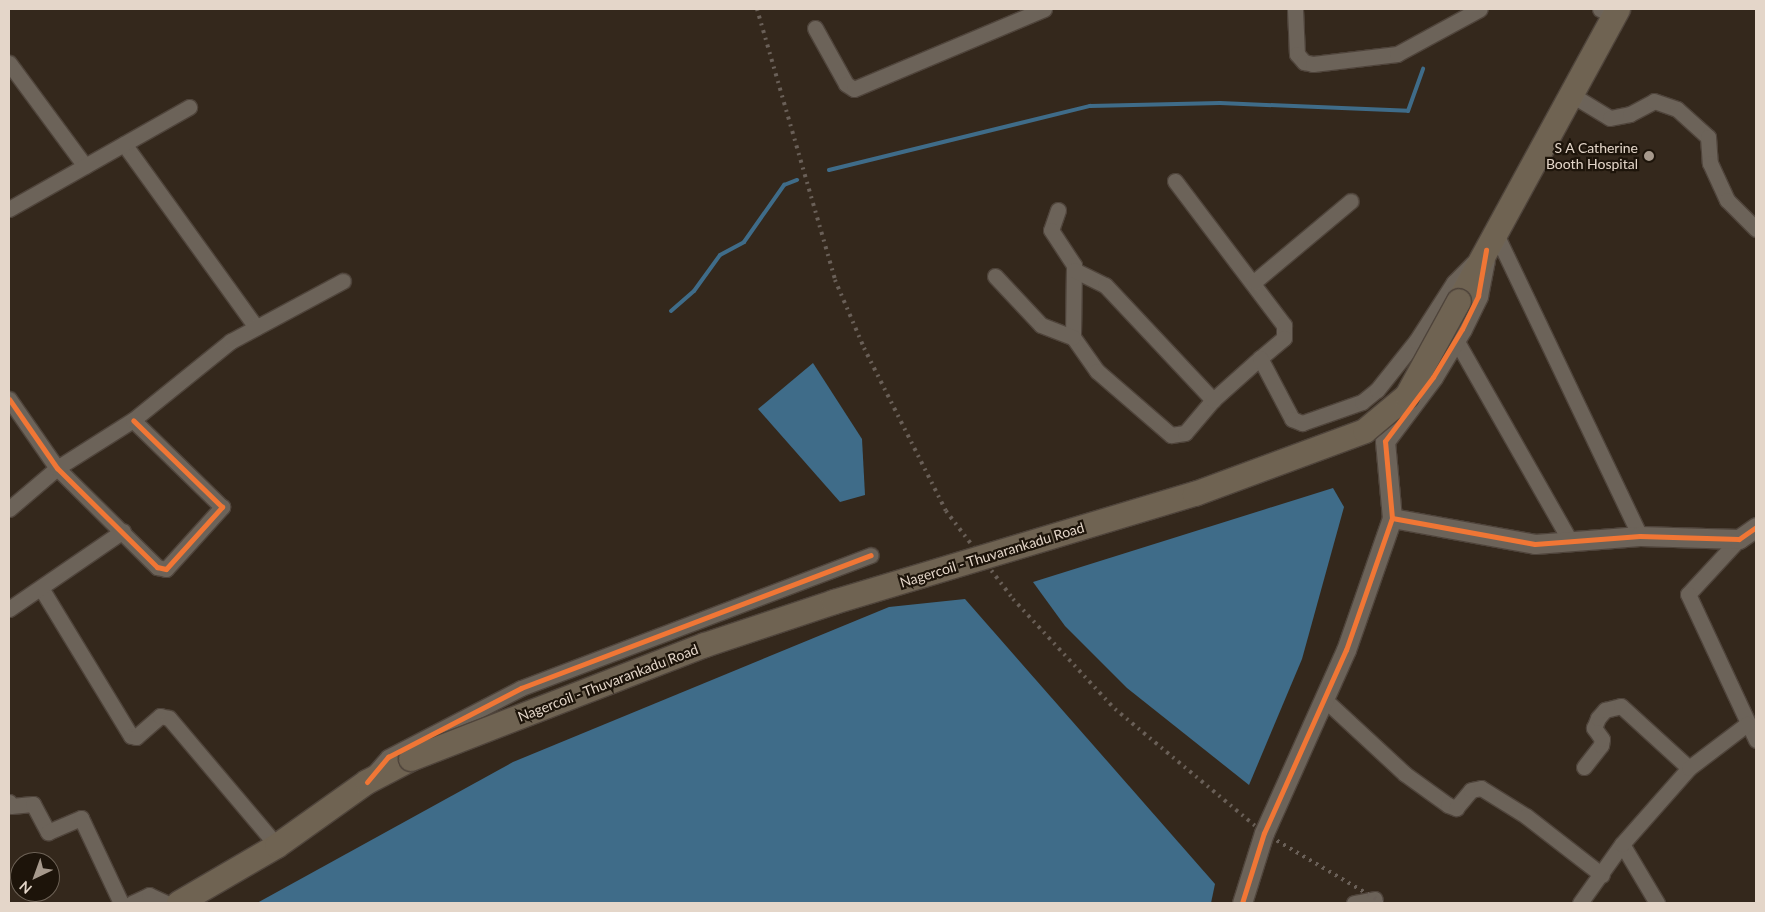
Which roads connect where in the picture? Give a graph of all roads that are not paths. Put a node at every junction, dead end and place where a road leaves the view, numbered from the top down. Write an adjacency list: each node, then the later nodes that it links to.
1 (1044, 9): 5 (street)
2 (1295, 9): 3 (street)
3 (1480, 9)
4 (1611, 11): 7 (main road, Nagercoil - Thuvarankadu Road)
5 (815, 28)
6 (9, 63): 10 (street)
7 (1572, 95): 15 (street); 16 (main road, Nagercoil - Thuvarankadu Road)
8 (189, 107): 9 (street)
9 (124, 144): 10 (street); 21 (street)
10 (85, 166): 13 (street)
11 (1175, 181): 20 (street)
12 (1351, 201): 20 (street)
13 (11, 205)
14 (1058, 210): 17 (street)
15 (1756, 229)
16 (1491, 241): 23 (street); 24 (street); 33 (street); 44 (main road, Nagercoil - Thuvarankadu Road, bridge)
17 (1074, 270): 22 (street); 26 (street)
18 (994, 276): 22 (street)
19 (343, 281): 21 (street)
20 (1254, 282): 24 (street)
21 (256, 327): 27 (street)
22 (1073, 337): 26 (street)
23 (1456, 340): 30 (street); 35 (street)
24 (1260, 358): 26 (street)
25 (9, 398): 28 (street)
26 (1213, 400)
27 (134, 420): 28 (street); 32 (street)
28 (58, 468): 29 (street); 32 (street)
29 (9, 509)
30 (1392, 518): 35 (street); 39 (street)
31 (1756, 526): 34 (street)
32 (123, 531): 37 (street)
33 (1640, 536): 34 (street); 35 (street)
34 (1739, 539): 40 (street)
35 (1570, 542)
36 (871, 554): 44 (street)
37 (41, 588): 38 (street); 47 (street)
38 (9, 609)
39 (1324, 699): 48 (street); 54 (street)
40 (1747, 724): 41 (street); 43 (street)
41 (1756, 740)
42 (1584, 767): 43 (street)
43 (1689, 768): 46 (street)
44 (367, 782): 47 (main road, Nagercoil - Thuvarankadu Road)
45 (9, 802): 50 (street)
46 (1622, 844): 48 (street); 57 (street)
47 (277, 846): 53 (main road, Nagercoil - Thuvarankadu Road)
48 (1602, 875): 56 (street)
49 (1375, 899): 55 (street)
50 (122, 903)
51 (132, 903): 52 (street)
52 (166, 903)
53 (179, 903)
54 (1242, 903)
55 (1354, 903)
56 (1580, 903)
57 (1657, 903)

